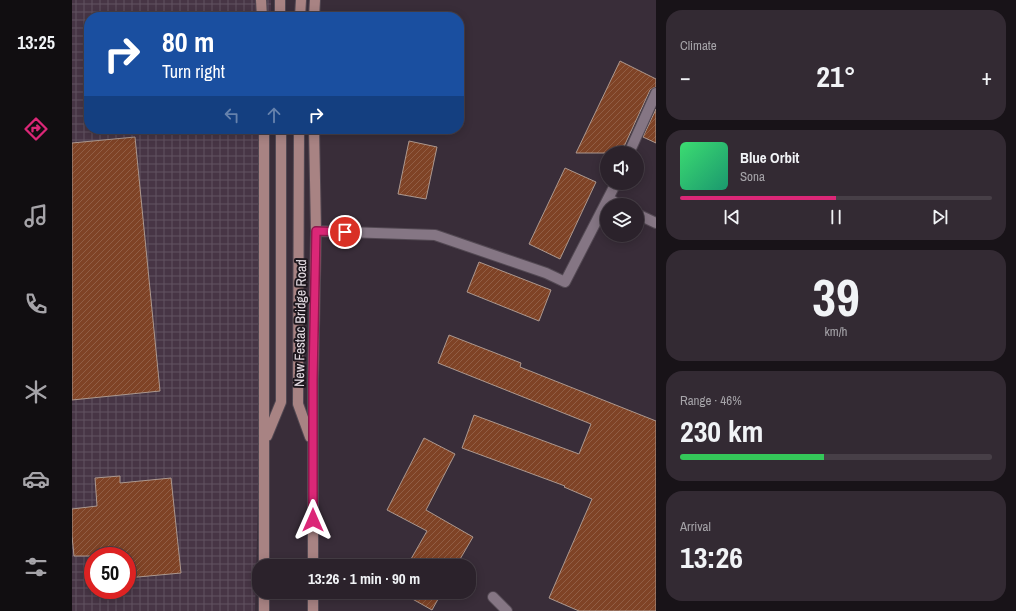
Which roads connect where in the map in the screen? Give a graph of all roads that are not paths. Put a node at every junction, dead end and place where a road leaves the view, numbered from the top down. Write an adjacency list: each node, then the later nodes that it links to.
1 (261, 0): 5 (main road)
2 (280, 0): 6 (main road)
3 (301, 0): 7 (main road)
4 (315, 0): 8 (main road)
5 (262, 12)
6 (280, 12)
7 (300, 12)
8 (314, 12)
9 (656, 93): 14 (street)
10 (264, 134): 19 (main road)
11 (280, 134): 19 (main road)
12 (299, 134): 20 (main road)
13 (314, 134): 18 (main road, New Festac Bridge Road)
14 (632, 146)
15 (600, 216): 18 (street)
16 (644, 217): 17 (street)
17 (656, 223)
18 (316, 231): 20 (main road, New Festac Bridge Road)
19 (265, 442): 21 (main road)
20 (313, 444): 22 (main road, New Festac Bridge Road)
21 (264, 559)
22 (313, 559)
23 (493, 598): 28 (street)
24 (264, 599): 26 (main road)
25 (313, 599): 27 (main road)
26 (264, 611)
27 (313, 611)
28 (507, 611)

